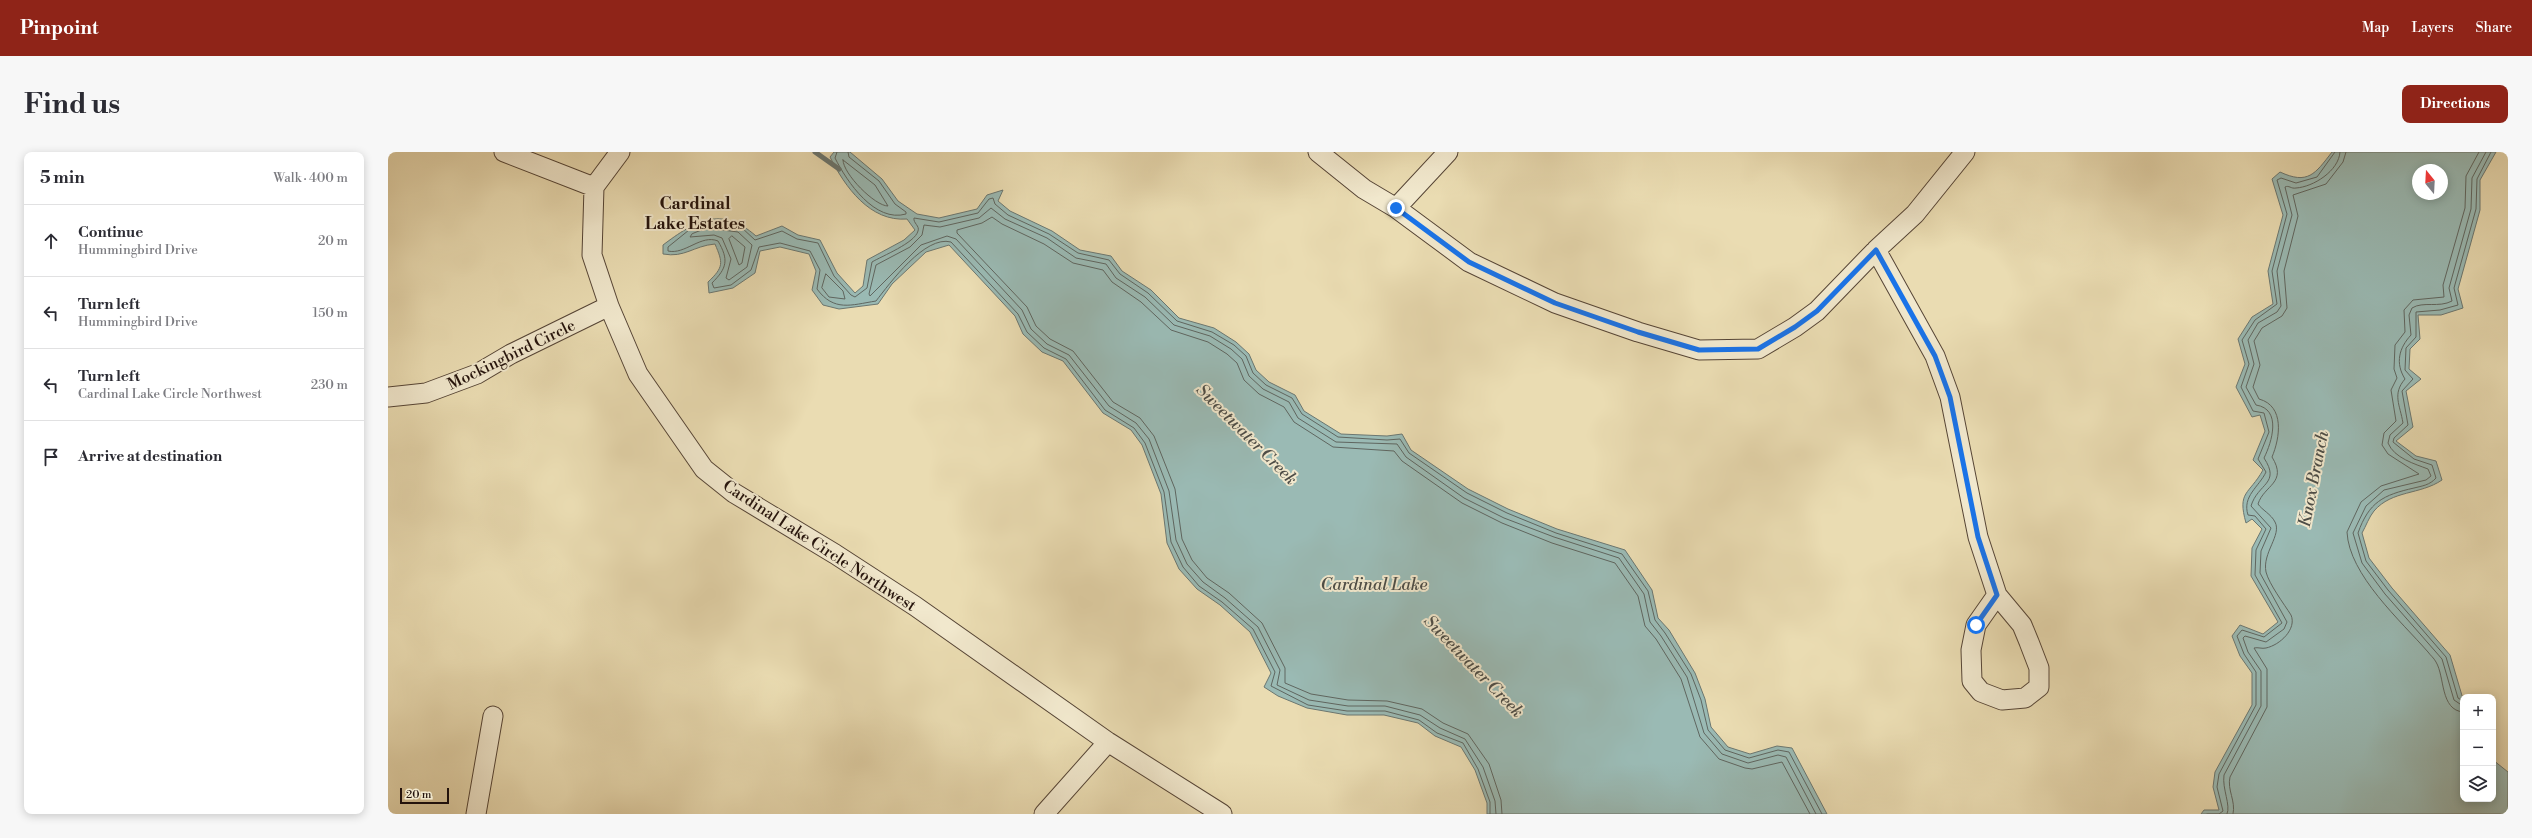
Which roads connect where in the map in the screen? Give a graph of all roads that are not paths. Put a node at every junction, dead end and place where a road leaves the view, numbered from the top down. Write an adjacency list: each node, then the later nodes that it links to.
1 (504, 152): 6 (street)
2 (620, 152): 6 (street)
3 (1318, 152): 7 (street)
4 (1448, 152): 7 (street)
5 (1966, 152): 8 (street)
6 (594, 186): 9 (street, Cardinal Lake Circle Northwest)
7 (1396, 208): 8 (street)
8 (1876, 250): 11 (street)
9 (609, 306): 10 (street, Mockingbird Circle); 13 (street, Cardinal Lake Circle Northwest)
10 (388, 397)
11 (1997, 595): 11 (street)
12 (493, 716): 14 (street)
13 (1108, 742): 15 (street); 16 (street, Cardinal Lake Circle Northwest)
14 (476, 814)
15 (1044, 814)
16 (1222, 814)

